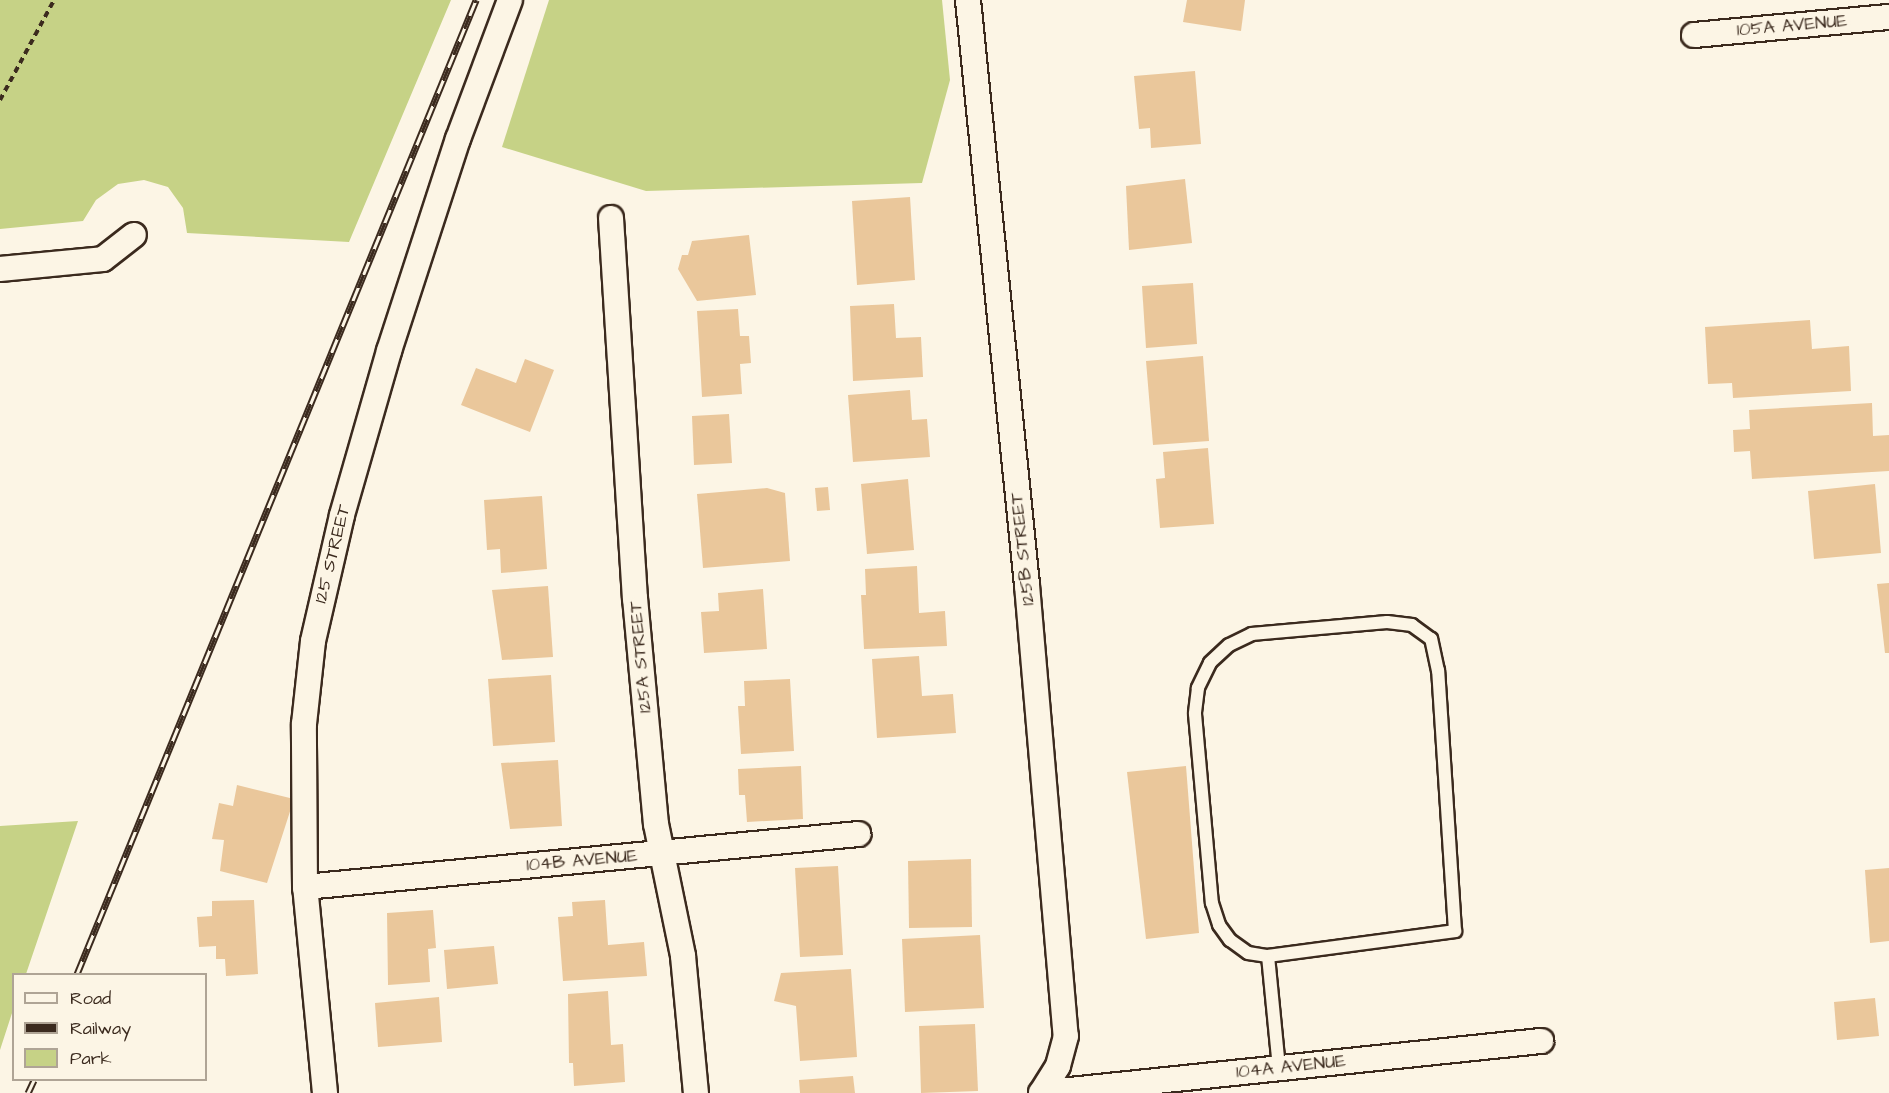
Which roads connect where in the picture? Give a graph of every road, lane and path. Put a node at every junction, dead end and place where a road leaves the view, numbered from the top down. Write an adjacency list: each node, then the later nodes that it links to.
1 (54, 0): 6 (path)
2 (510, 0): 12 (street, 125 STREET)
3 (968, 0): 18 (street, 125B STREET)
4 (1889, 17): 5 (street, 105A AVENUE)
5 (1694, 35)
6 (0, 100)
7 (611, 218): 11 (street, 125A STREET)
8 (134, 235): 9 (street)
9 (0, 269)
10 (858, 834): 11 (street, 104B AVENUE)
11 (659, 853): 12 (street, 104B AVENUE); 17 (street, 125A STREET)
12 (305, 887): 16 (street, 125 STREET)
13 (1268, 956): 13 (lane); 15 (lane)
14 (1541, 1041): 15 (street, 104A AVENUE)
15 (1279, 1068): 18 (street, 104A AVENUE)
16 (325, 1093)
17 (696, 1093)
18 (1041, 1093)

